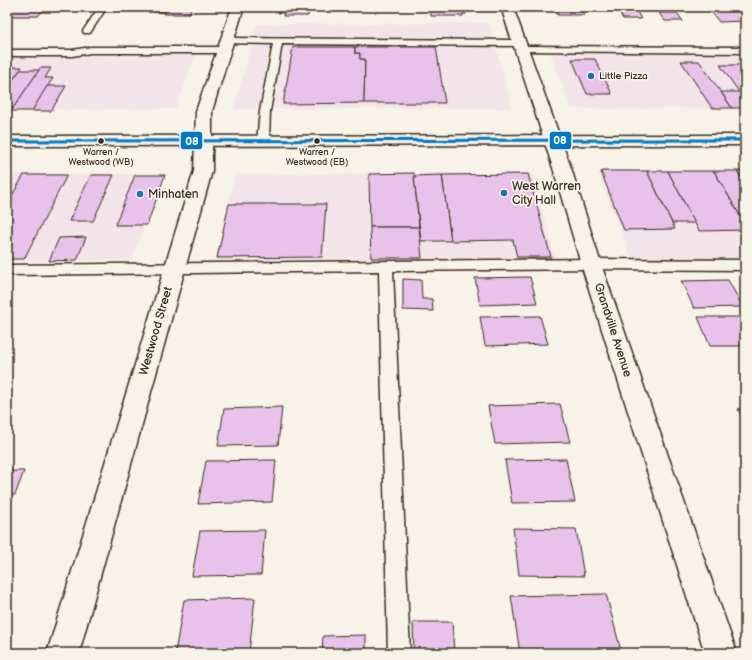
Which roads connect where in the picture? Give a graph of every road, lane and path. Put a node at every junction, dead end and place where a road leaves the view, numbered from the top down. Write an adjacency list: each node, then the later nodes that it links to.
1 (103, 7): 4 (lane)
2 (238, 7): 6 (street, Westwood Street)
3 (507, 7): 7 (street, Grandville Avenue)
4 (87, 31)
5 (278, 41): 6 (lane); 7 (lane); 14 (lane)
6 (226, 45): 9 (lane); 13 (street, Westwood Street)
7 (521, 46): 8 (lane); 10 (street, Grandville Avenue)
8 (745, 50)
9 (7, 53)
10 (552, 140): 11 (street); 14 (street); 15 (street, Grandville Avenue)
11 (745, 140)
12 (7, 141): 13 (street)
13 (204, 141): 14 (street); 18 (street, Westwood Street)
14 (263, 141)
15 (592, 264): 16 (lane); 17 (lane); 22 (street, Grandville Avenue)
16 (745, 265)
17 (386, 267): 18 (lane); 21 (lane)
18 (174, 269): 19 (lane); 20 (street, Westwood Street)
19 (7, 270)
20 (63, 653)
21 (399, 653)
22 (720, 653)

